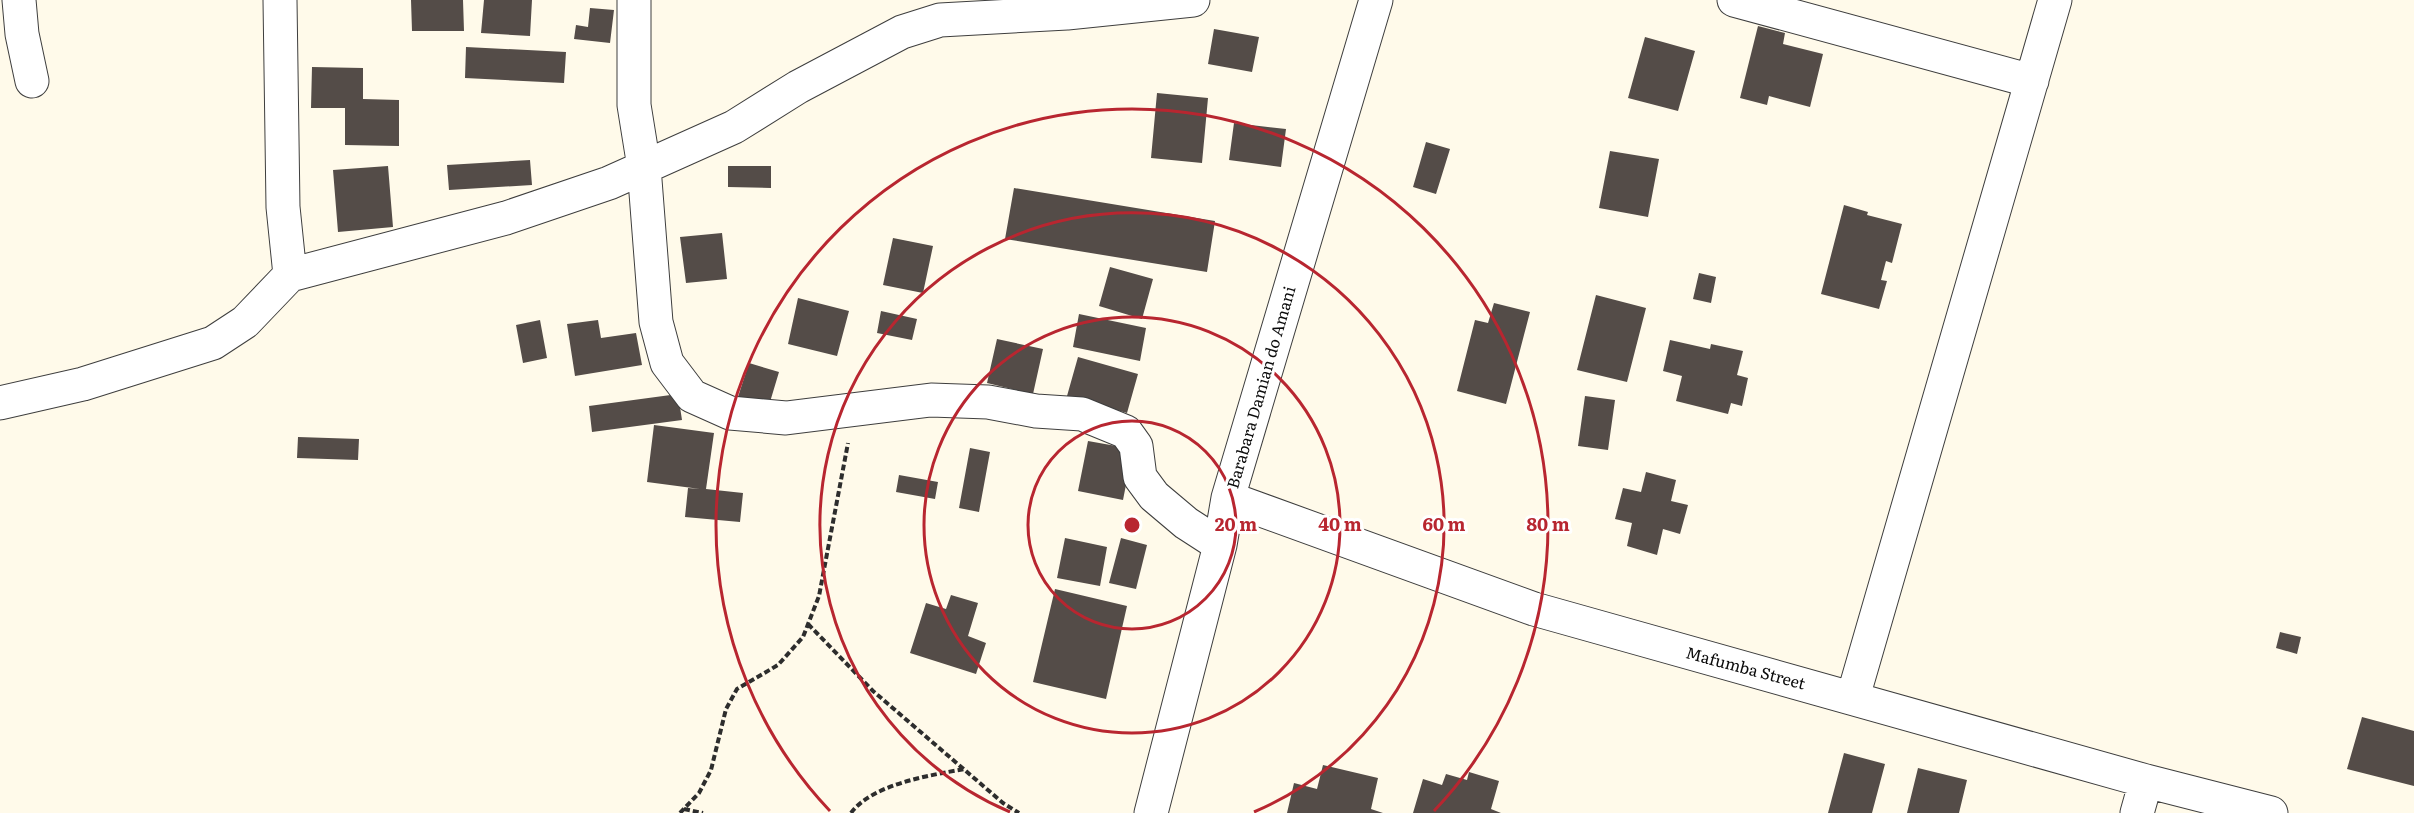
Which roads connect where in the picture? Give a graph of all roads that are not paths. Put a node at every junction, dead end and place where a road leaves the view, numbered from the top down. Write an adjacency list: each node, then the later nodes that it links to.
1 (19, 0): 8 (street)
2 (280, 0): 11 (street)
3 (634, 0): 10 (street)
4 (1193, 0): 10 (street)
5 (1376, 0): 13 (street, Barabara Damian do Amani)
6 (1734, 0): 9 (street)
7 (2055, 0): 9 (street)
8 (32, 81)
9 (2032, 81): 15 (street)
10 (644, 167): 11 (street); 14 (street)
11 (290, 275): 12 (street)
12 (0, 403)
13 (1228, 498): 14 (street, Barabara Damian do Amani); 15 (street, Mafumba Street)
14 (1220, 545): 17 (street, Barabara Damian do Amani)
15 (1853, 697): 16 (street, Mafumba Street)
16 (2146, 781): 18 (street); 19 (street, Mafumba Street)
17 (1151, 813)
18 (2137, 813)
19 (2271, 813)

